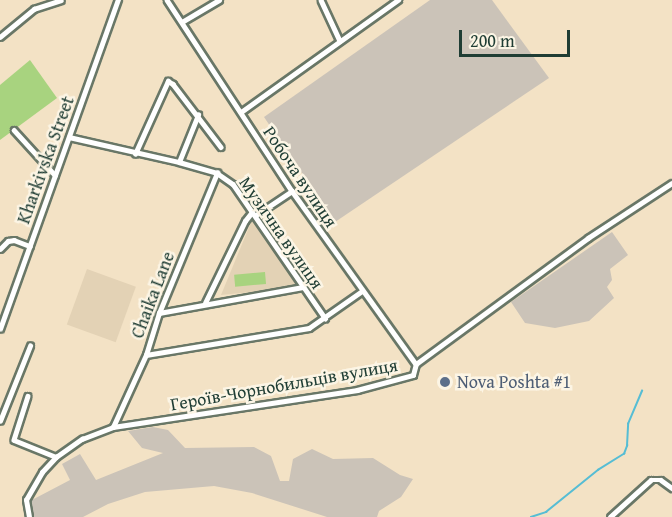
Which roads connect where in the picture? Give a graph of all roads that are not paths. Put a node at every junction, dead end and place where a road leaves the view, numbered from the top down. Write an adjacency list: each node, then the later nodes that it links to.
1 (62, 0): 8 (street)
2 (118, 0): 13 (street, Kharkivska Street)
3 (167, 0): 7 (street, Робоча вулиця)
4 (219, 0): 7 (street)
5 (321, 0): 9 (street)
6 (398, 0): 9 (street)
7 (182, 22): 10 (street, Робоча вулиця)
8 (0, 37)
9 (340, 41): 10 (street)
10 (240, 112): 20 (street, Робоча вулиця)
11 (198, 115): 14 (street); 15 (street); 16 (street)
12 (14, 130): 18 (street)
13 (69, 137): 15 (street, Музична вулиця); 18 (street, Kharkivska Street)
14 (221, 147)
15 (135, 154): 16 (street, Музична вулиця)
16 (179, 162): 17 (street, Музична вулиця)
17 (217, 173): 21 (street, Музична вулиця); 27 (street, Chaika Lane)
18 (55, 176): 22 (street, Kharkivska Street)
19 (672, 183): 32 (street, Героїв-Чорнобильців вулиця)
20 (291, 191): 21 (street); 25 (street, Робоча вулиця)
21 (254, 213): 24 (street, Музична вулиця); 26 (street)
22 (30, 246): 23 (street); 29 (street, Kharkivska Street)
23 (0, 247)
24 (303, 287): 26 (street); 28 (street, Музична вулиця)
25 (362, 291): 28 (street); 32 (street, Робоча вулиця)
26 (205, 303): 27 (street)
27 (159, 313): 31 (street, Chaika Lane)
28 (325, 318): 31 (street)
29 (0, 329)
30 (30, 346): 34 (street)
31 (146, 355): 35 (street, Chaika Lane)
32 (416, 364): 35 (street, Героїв-Чорнобильців вулиця)
33 (28, 396): 36 (street)
34 (0, 421)
35 (113, 427): 36 (street, Героїв-Чорнобильців вулиця)
36 (56, 457): 38 (street, Героїв-Чорнобильців вулиця)
37 (672, 488): 39 (street)
38 (29, 517)
39 (610, 517)

